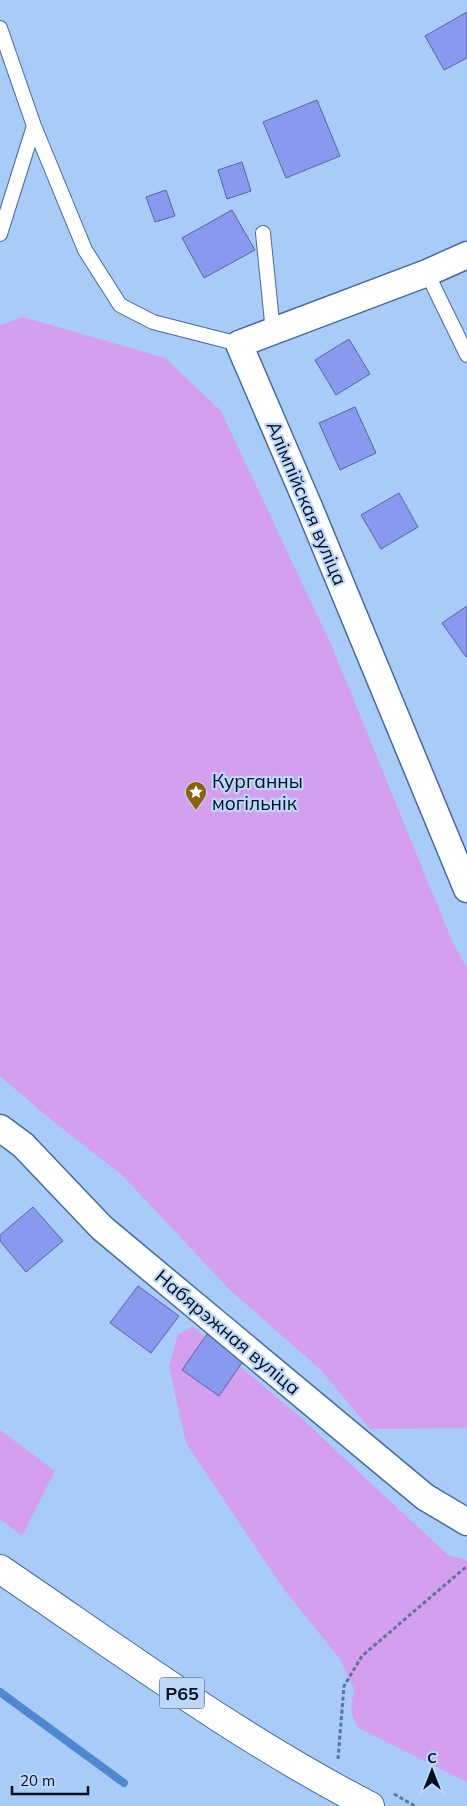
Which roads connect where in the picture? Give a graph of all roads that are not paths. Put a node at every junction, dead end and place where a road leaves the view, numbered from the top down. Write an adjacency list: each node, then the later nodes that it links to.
1 (0, 28): 2 (lane)
2 (34, 126): 3 (lane); 8 (lane)
3 (0, 234)
4 (263, 234): 7 (lane)
5 (467, 254): 6 (street)
6 (427, 273): 7 (street); 9 (lane)
7 (273, 332): 8 (street)
8 (239, 344): 10 (street, Алімпійская вуліца)
9 (467, 355)
10 (467, 890)
11 (0, 1128): 12 (street, Набярэжная вуліца)
12 (467, 1522)
13 (0, 1569): 14 (main road, Р65)
14 (370, 1806)

